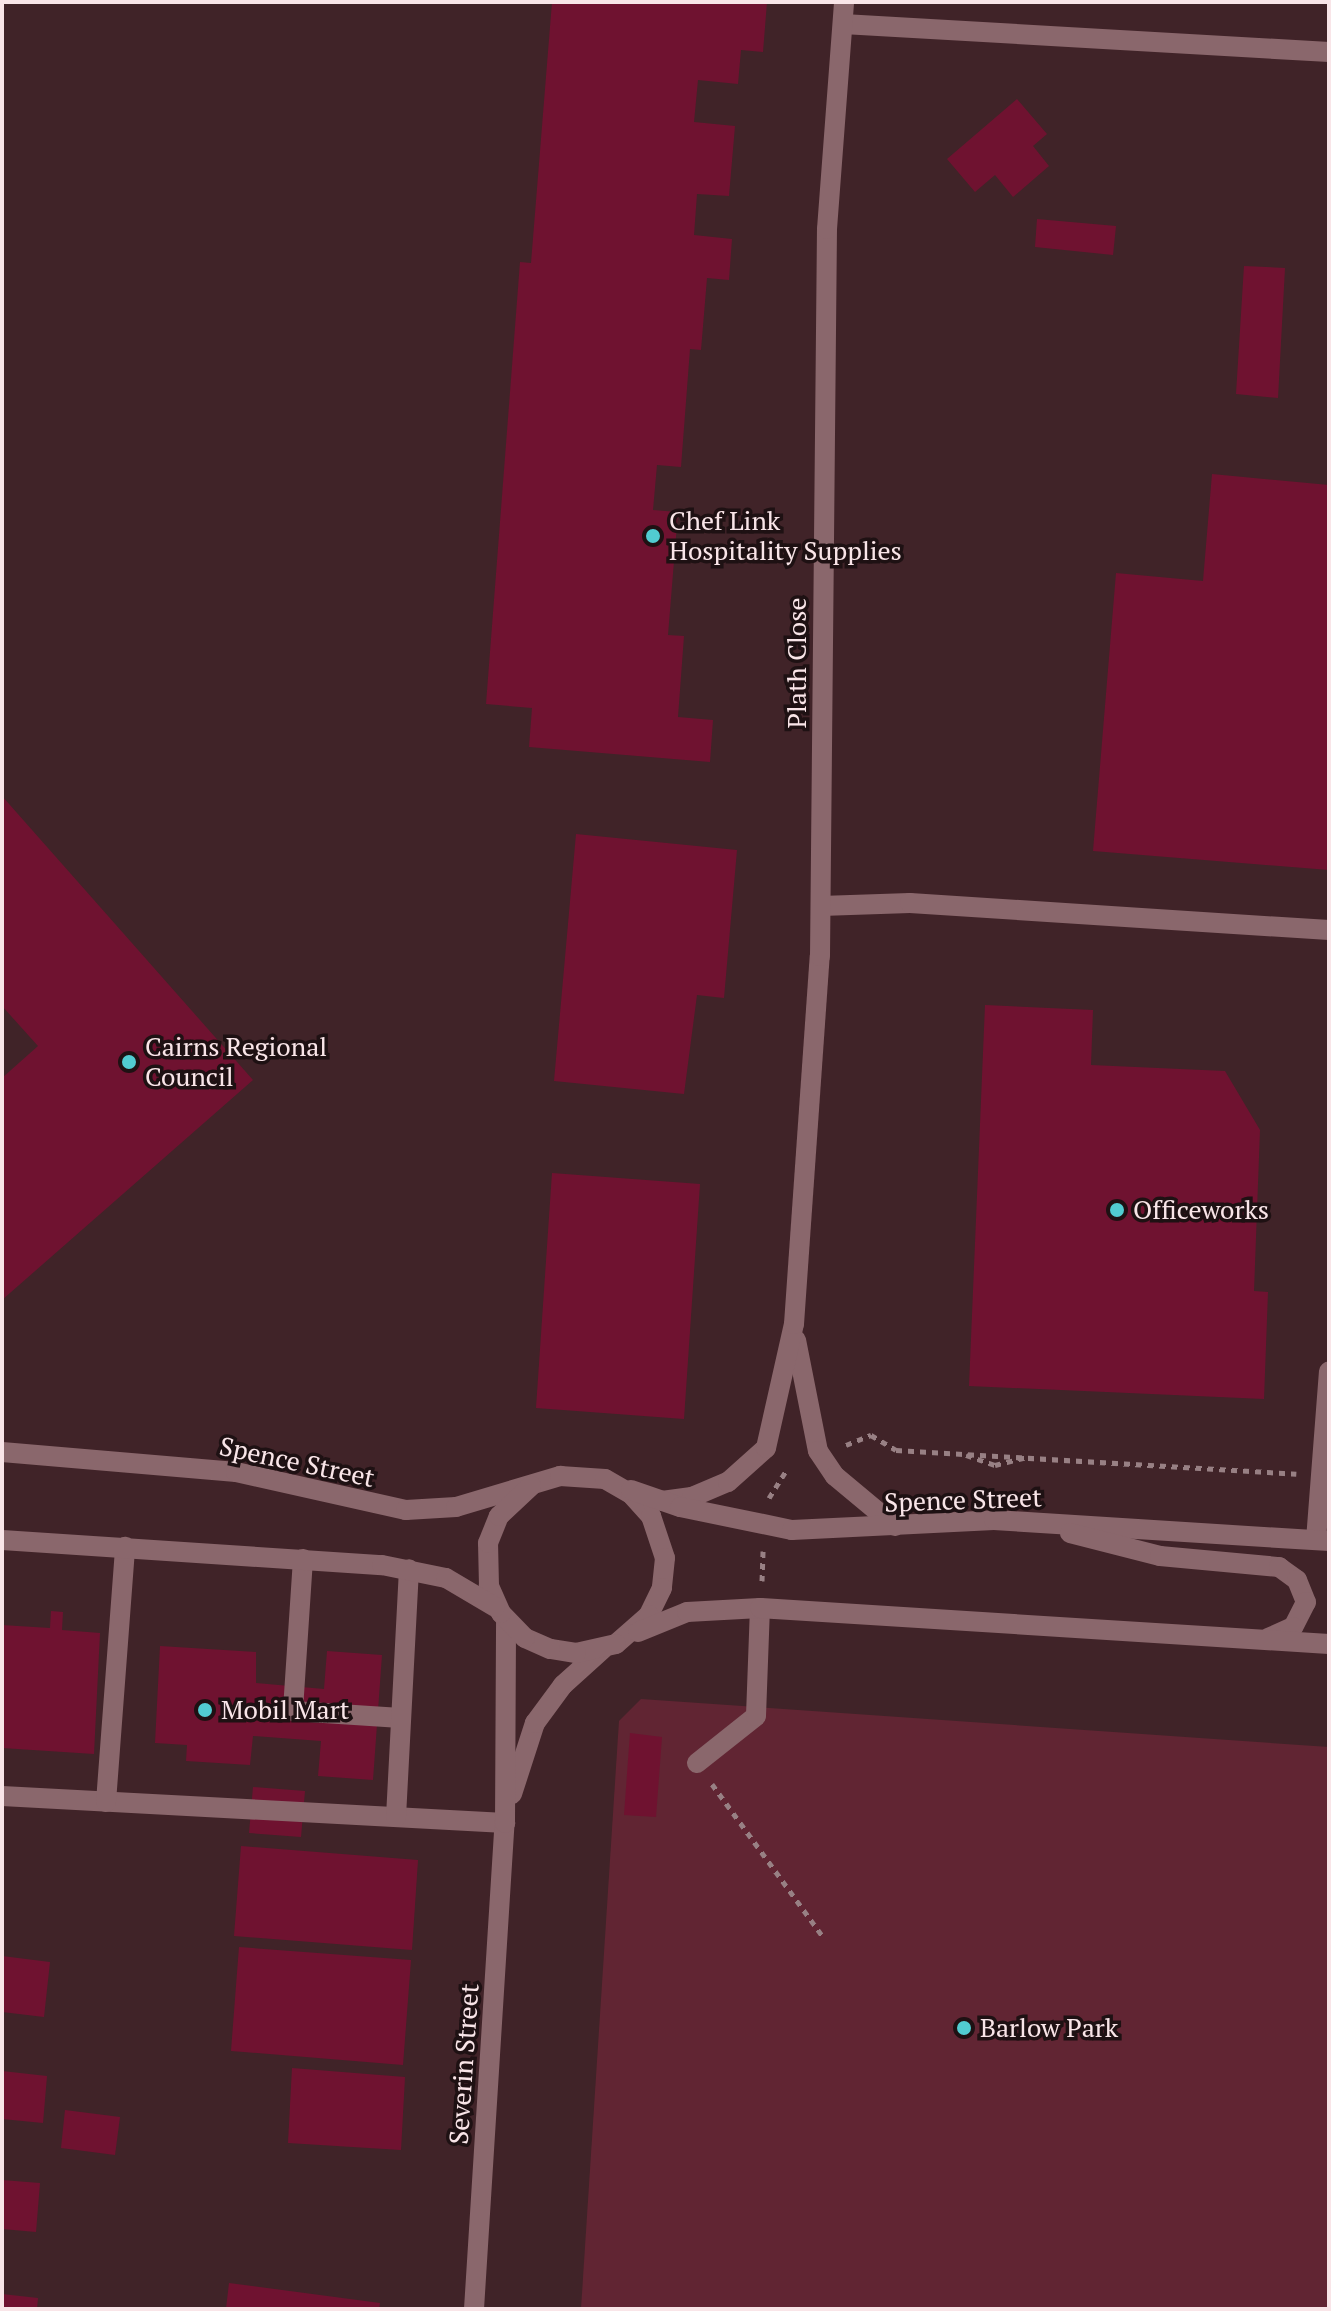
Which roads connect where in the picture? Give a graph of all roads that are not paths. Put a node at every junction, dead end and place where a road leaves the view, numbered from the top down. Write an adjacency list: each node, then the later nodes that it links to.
1 (844, 2): 2 (street, Plath Close)
2 (843, 24): 3 (street); 4 (street, Plath Close)
3 (1329, 52)
4 (821, 906): 5 (street); 6 (street, Plath Close)
5 (1329, 930)
6 (794, 1324): 11 (street, Plath Close); 13 (street, Plath Close)
7 (1329, 1371): 15 (street)
8 (2, 1452): 10 (street, Spence Street)
9 (605, 1479): 10 (street, Spence Street); 11 (street, Spence Street); 23 (street)
10 (531, 1486): 20 (street, Spence Street)
11 (662, 1501): 13 (street, Spence Street)
12 (1019, 1521): 13 (street, Spence Street); 15 (street, Spence Street); 21 (street)
13 (895, 1526)
14 (2, 1540): 16 (street)
15 (1323, 1540)
16 (125, 1547): 17 (street); 27 (street)
17 (303, 1559): 18 (street); 24 (street)
18 (409, 1569): 20 (street); 24 (street)
19 (760, 1608): 21 (street); 23 (street); 25 (street)
20 (503, 1616): 23 (street); 29 (street, Severin Street)
21 (1254, 1640): 22 (street)
22 (1329, 1644)
23 (609, 1646): 29 (street, Severin Street)
24 (401, 1718): 28 (street)
25 (697, 1763)
26 (2, 1796): 27 (street)
27 (106, 1802): 28 (street)
28 (396, 1817): 29 (street)
29 (505, 1823): 30 (street, Severin Street)
30 (474, 2309)

